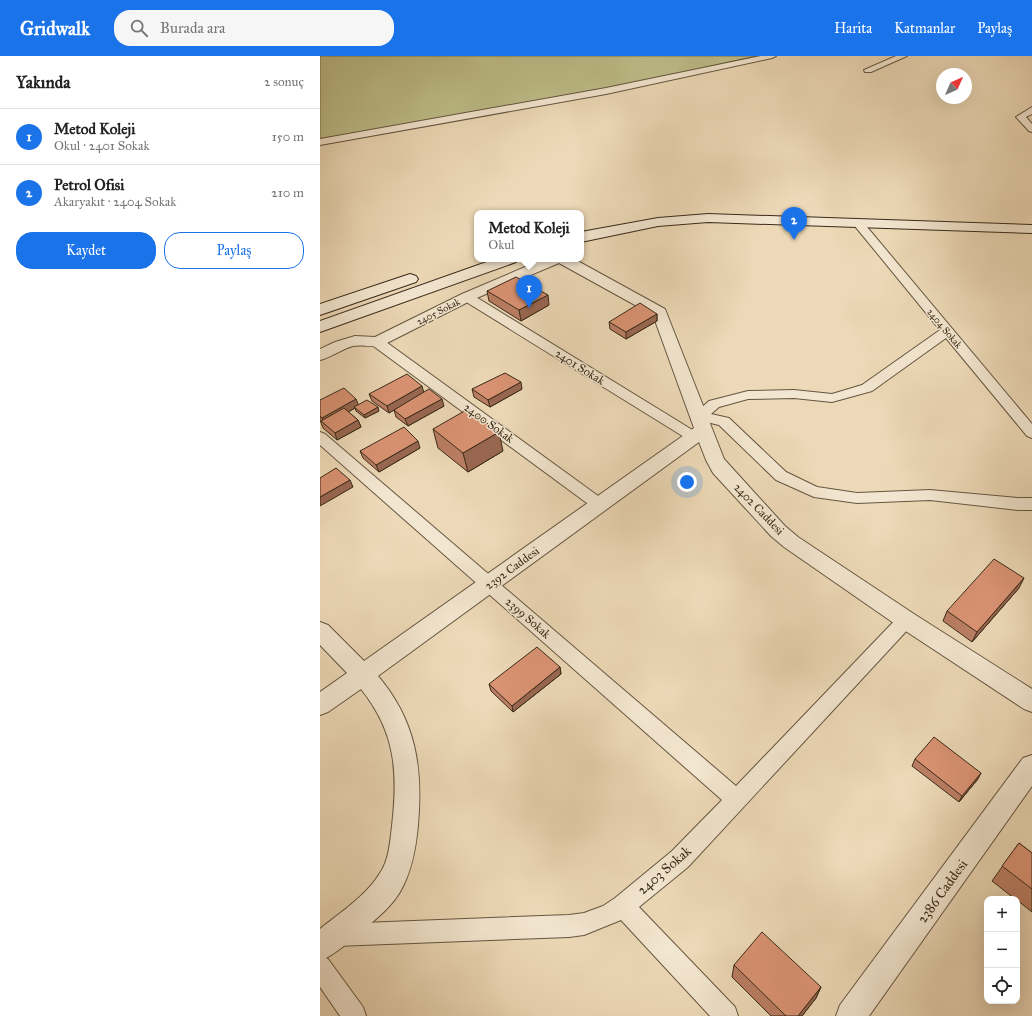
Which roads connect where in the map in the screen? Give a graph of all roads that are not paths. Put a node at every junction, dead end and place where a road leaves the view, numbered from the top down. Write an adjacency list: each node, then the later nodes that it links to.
1 (772, 56): 6 (street)
2 (903, 56): 3 (street)
3 (868, 70)
4 (1032, 110): 5 (street)
5 (1032, 129)
6 (320, 142)
7 (1032, 216): 8 (main road)
8 (584, 223)
9 (858, 223): 10 (main road); 11 (main road); 19 (street, 2404 Sokak)
10 (1032, 229)
11 (584, 236)
12 (474, 256): 17 (main road)
13 (502, 262): 18 (main road)
14 (549, 262): 16 (street, 2405 Sokak)
15 (568, 262): 22 (street, 2402 Caddesi)
16 (467, 297): 20 (street, 2405 Sokak); 22 (street, 2401 Sokak)
17 (320, 310)
18 (320, 327)
19 (947, 331): 22 (street); 23 (street, 2404 Sokak)
20 (377, 342): 21 (street); 26 (street, 2400 Sokak)
21 (320, 354)
22 (699, 428): 25 (street); 26 (street, 2392 Caddesi); 28 (street, 2402 Caddesi)
23 (1032, 433)
24 (320, 437): 27 (street, 2399 Sokak)
25 (1032, 504)
26 (600, 505): 27 (street, 2392 Caddesi)
27 (489, 584): 30 (street, 2392 Caddesi); 34 (street, 2399 Sokak)
28 (906, 620): 31 (street, 2402 Caddesi); 34 (street, 2403 Sokak)
29 (320, 631): 30 (street)
30 (362, 675): 32 (street, 2392 Caddesi); 36 (street)
31 (1032, 702)
32 (320, 705)
33 (1032, 766): 40 (street, 2386 Caddesi)
34 (736, 799): 35 (street, 2403 Sokak)
35 (622, 906): 36 (street, 2403 Sokak); 39 (street)
36 (327, 941)
37 (320, 967): 38 (street)
38 (354, 1016)
39 (726, 1016)
40 (852, 1016)

